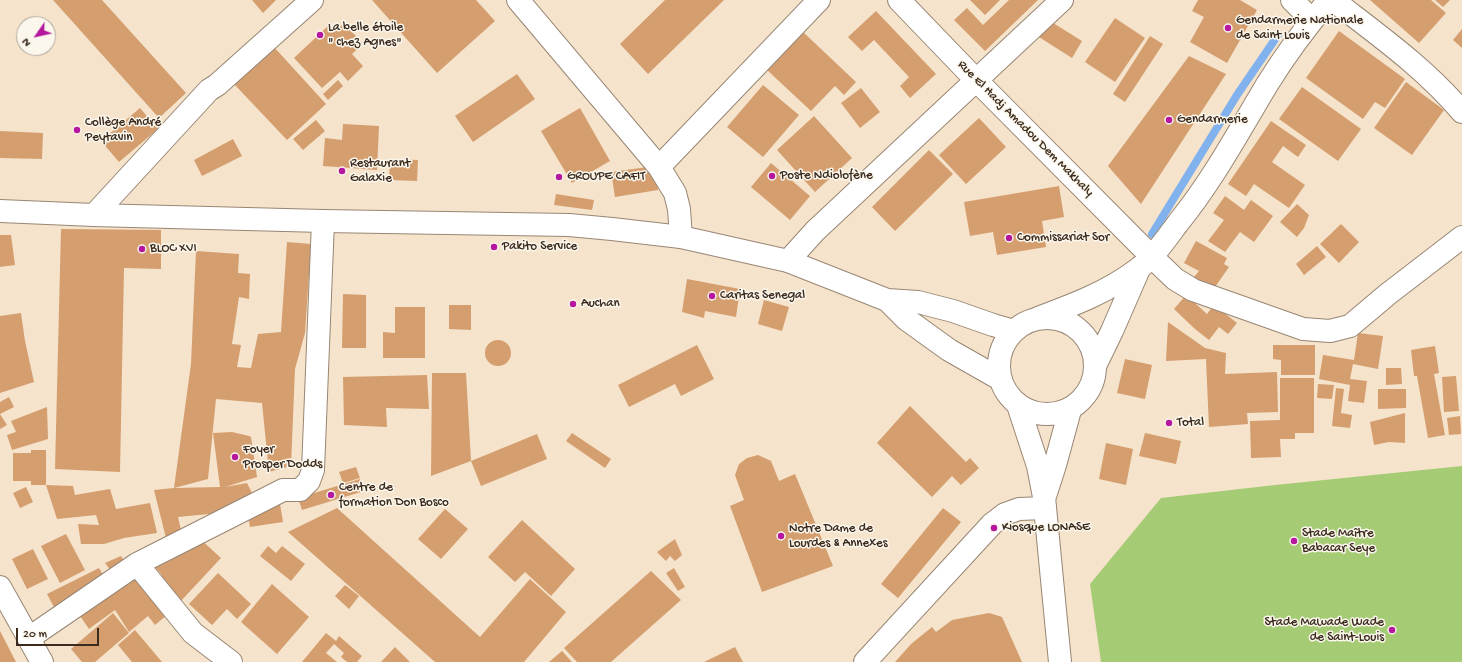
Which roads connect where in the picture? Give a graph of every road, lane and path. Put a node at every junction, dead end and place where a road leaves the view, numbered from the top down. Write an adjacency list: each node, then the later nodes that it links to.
1 (312, 0): 14 (street)
2 (518, 0): 12 (street)
3 (819, 0): 12 (street)
4 (899, 0): 10 (street, Rue El Hadj Amadou Dem Makhaly)
5 (1062, 0): 10 (street)
6 (1292, 0): 9 (street)
7 (1329, 0): 9 (street)
8 (1333, 0): 11 (street)
9 (1312, 20): 19 (street)
10 (976, 80): 18 (street); 19 (street, Rue El Hadj Amadou Dem Makhaly)
11 (1462, 112)
12 (659, 167): 16 (street)
13 (0, 211): 14 (street)
14 (94, 215): 15 (street)
15 (323, 221): 16 (street); 28 (street)
16 (681, 237): 18 (street)
17 (1462, 237): 19 (street, Rue El Hadj Amadou Dem Makhaly)
18 (788, 261): 20 (street)
19 (1145, 263): 21 (street); 23 (street)
20 (887, 300): 22 (street); 24 (street)
21 (1038, 318): 22 (street); 23 (street)
22 (1014, 331): 24 (street)
23 (1096, 364): 26 (street)
24 (1000, 380): 25 (street)
25 (1018, 405): 26 (street); 27 (street)
26 (1070, 410): 27 (street)
27 (1045, 503): 34 (street); 35 (street)
28 (137, 564): 31 (street); 33 (street)
29 (0, 587): 30 (street)
30 (6, 614): 31 (street)
31 (29, 638): 32 (street)
32 (42, 662)
33 (231, 662)
34 (866, 662)
35 (1060, 662)

